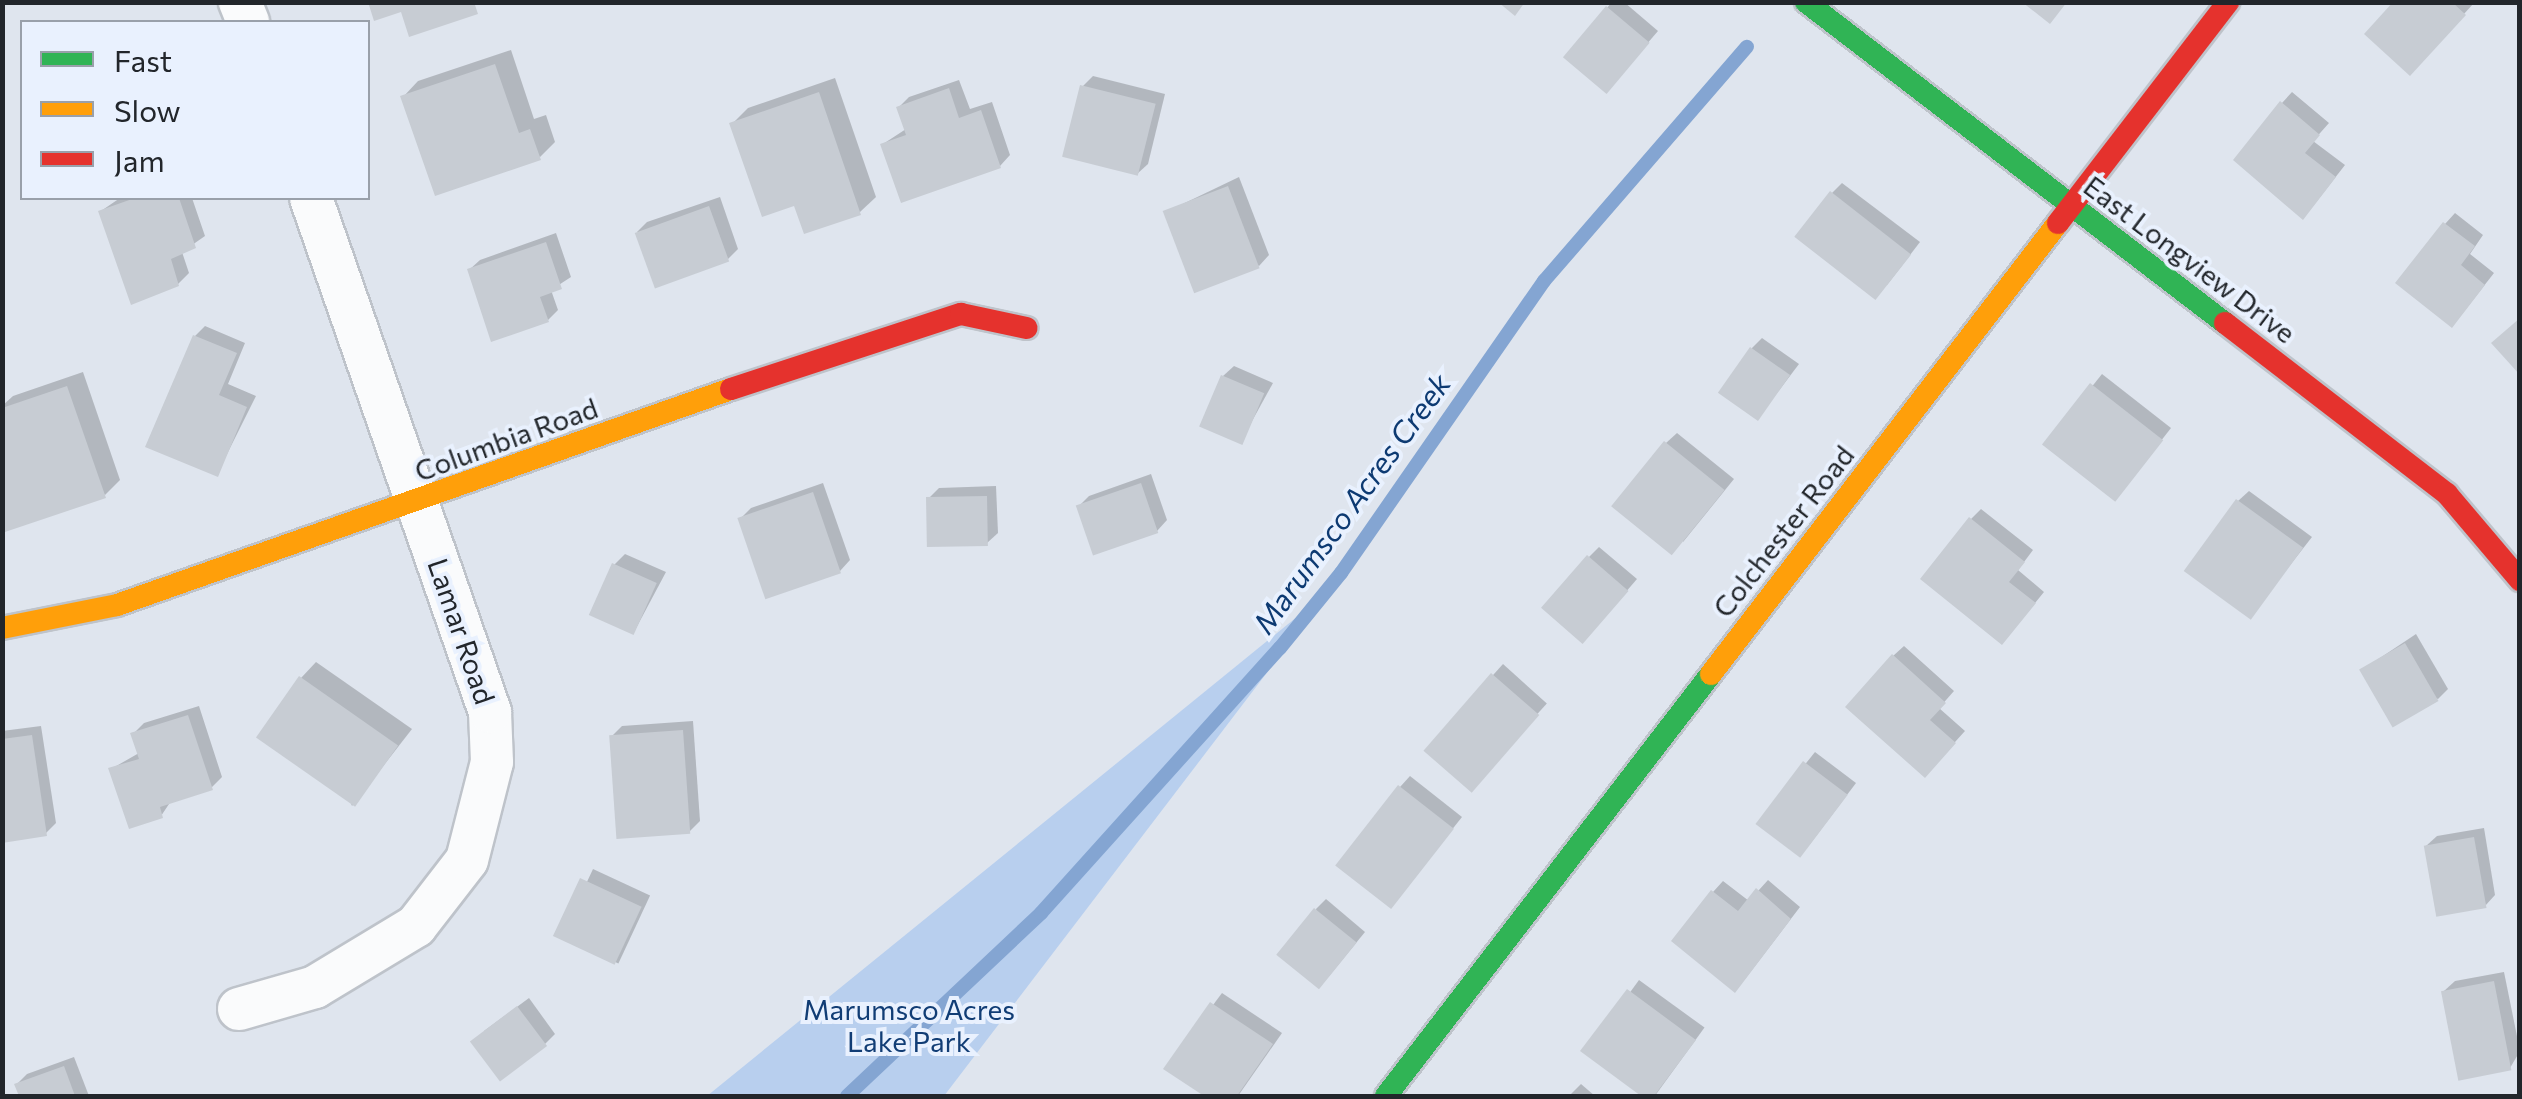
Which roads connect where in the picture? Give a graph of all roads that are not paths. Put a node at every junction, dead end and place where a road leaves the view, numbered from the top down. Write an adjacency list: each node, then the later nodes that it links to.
1 (1806, 2): 4 (street, East Longview Drive)
2 (2228, 2): 4 (street, Colchester Road)
3 (312, 200): 6 (street, Lamar Road)
4 (2071, 206): 7 (street, East Longview Drive); 10 (street, Colchester Road)
5 (1027, 328): 6 (street, Columbia Road)
6 (417, 502): 8 (street, Columbia Road); 9 (street, Lamar Road)
7 (2520, 580)
8 (2, 628)
9 (239, 1008)
10 (1386, 1096)

